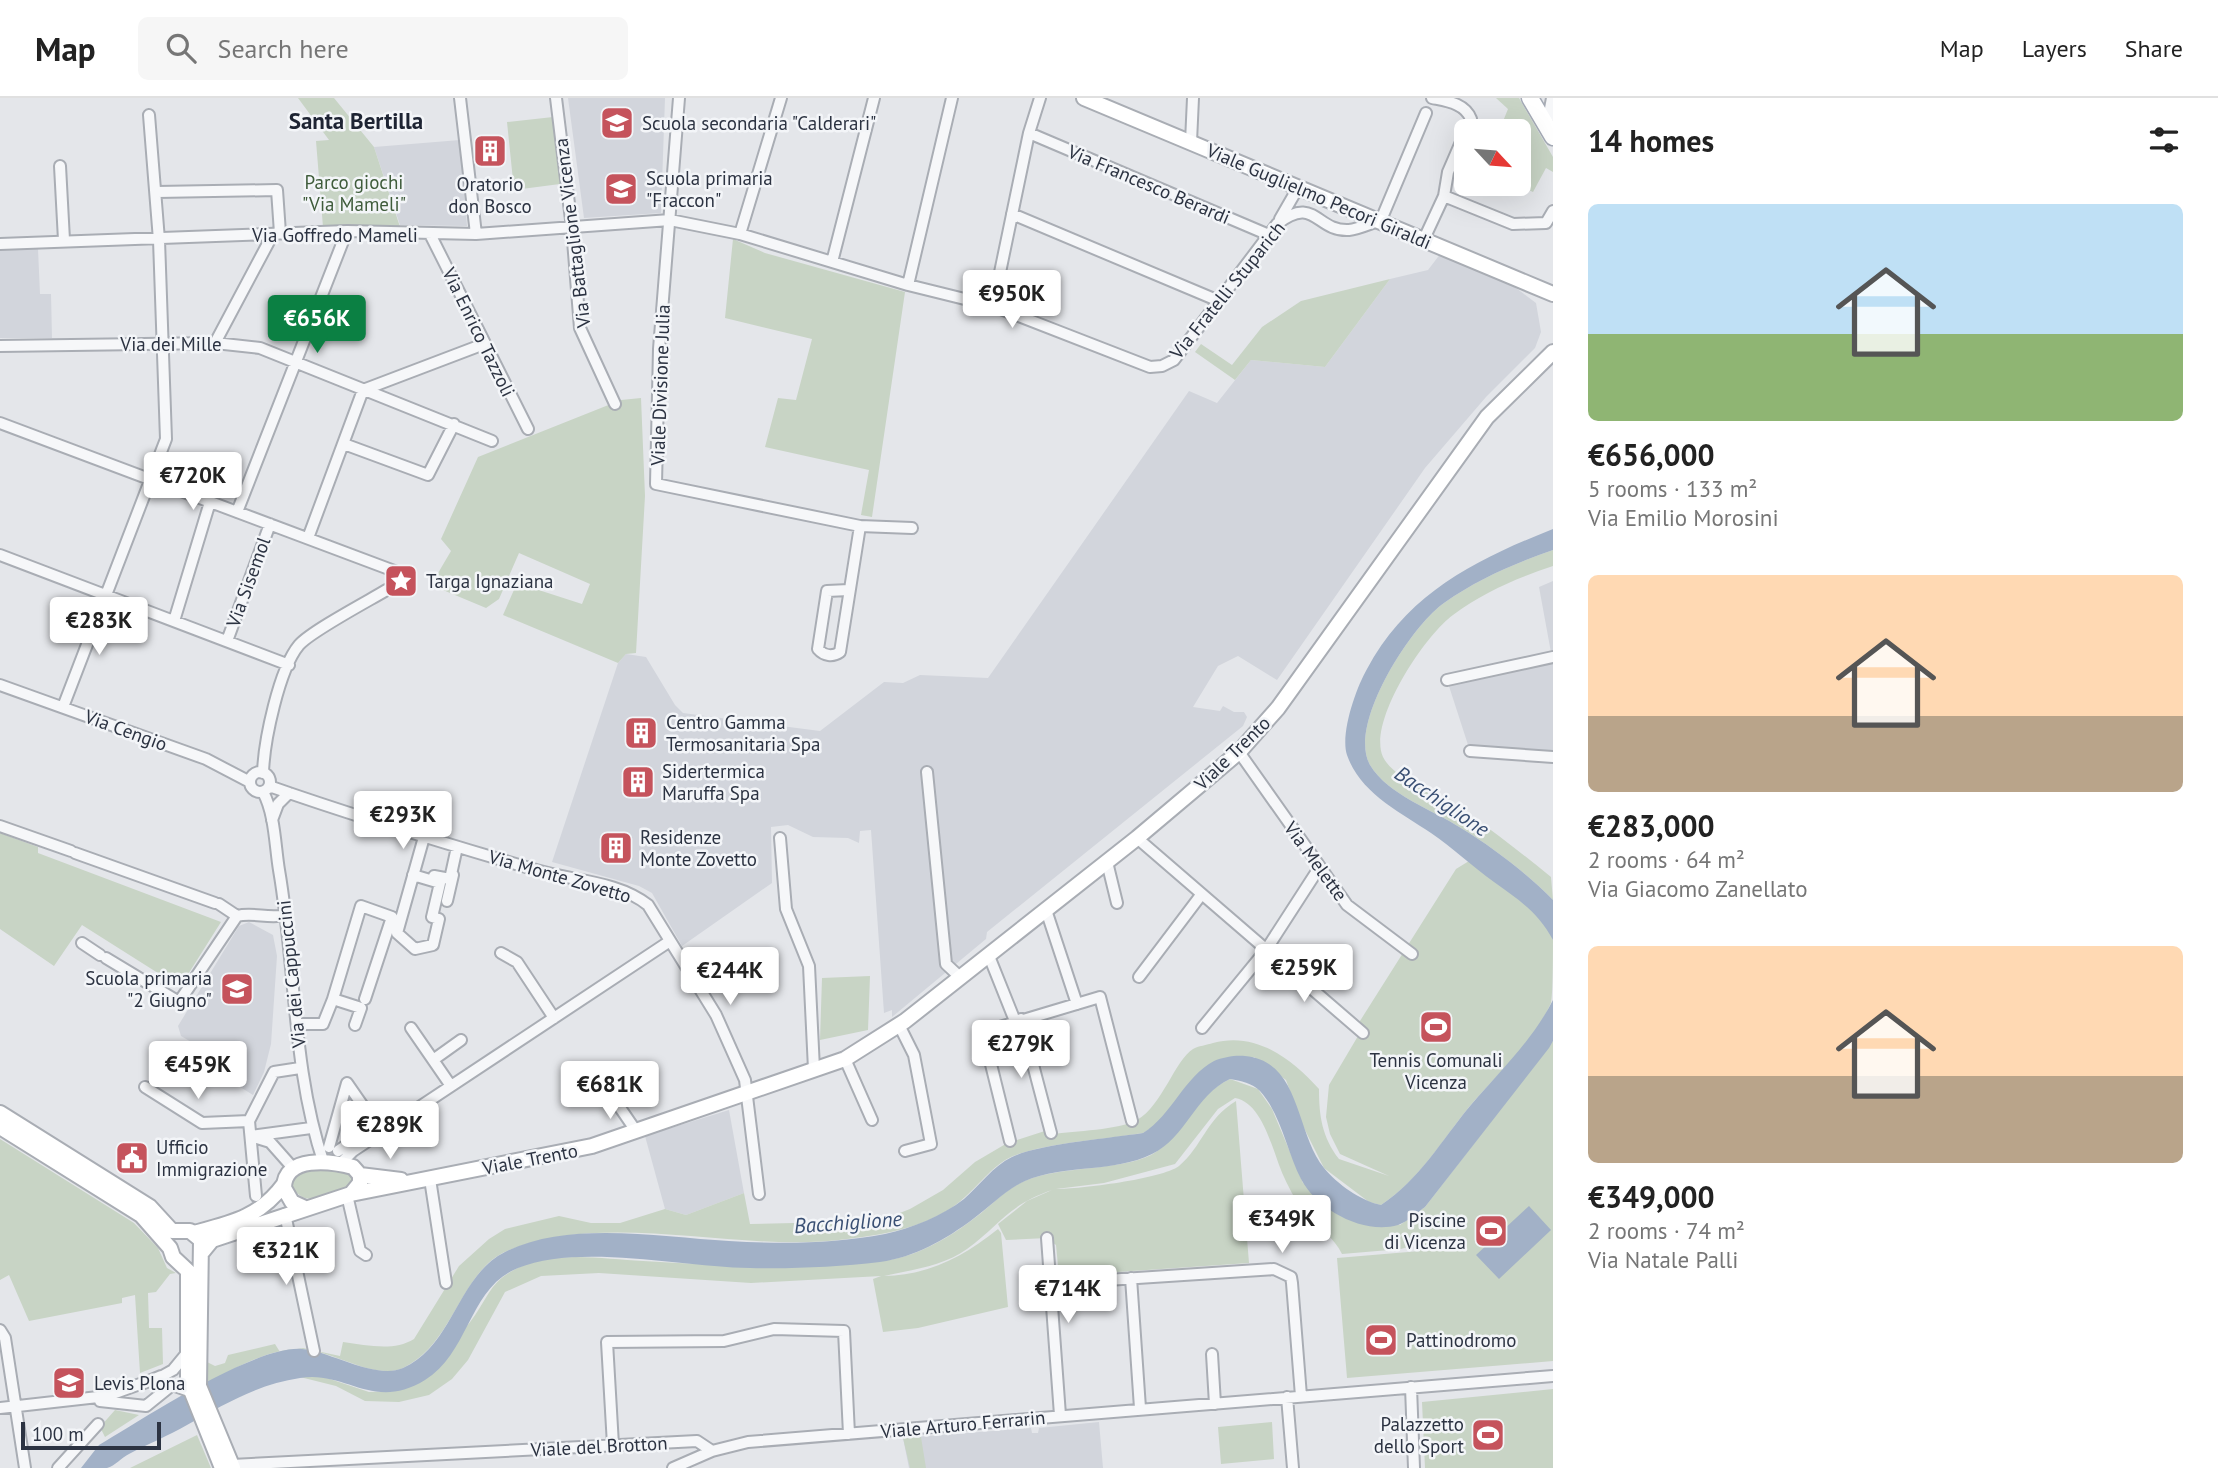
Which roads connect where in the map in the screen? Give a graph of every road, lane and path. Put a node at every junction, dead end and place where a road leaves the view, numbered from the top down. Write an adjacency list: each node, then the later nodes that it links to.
1 (460, 98): 31 (street)
2 (556, 98): 27 (street, Via Battaglione Vicenza)
3 (679, 98): 24 (street, Viale Divisione Julia)
4 (781, 98): 32 (street)
5 (874, 98): 38 (street)
6 (952, 98): 40 (street)
7 (1040, 98): 16 (street)
8 (1084, 98): 17 (main road, Viale Guglielmo Pecori Giraldi)
9 (1193, 98): 17 (street)
10 (1432, 98): 21 (street)
11 (1552, 98): 15 (street)
12 (1533, 99): 15 (main road)
13 (1426, 113): 25 (street)
14 (149, 115): 20 (street)
15 (1550, 131)
16 (1029, 132): 23 (street); 33 (street, Via Francesco Berardi)
17 (1191, 142): 19 (main road, Viale Guglielmo Pecori Giraldi)
18 (60, 166): 35 (street)
19 (1299, 186): 25 (main road, Viale Guglielmo Pecori Giraldi); 26 (street)
20 (157, 192): 29 (street); 36 (street)
21 (1444, 196): 22 (street); 34 (street)
22 (1553, 211)
23 (1012, 214): 42 (street); 44 (street)
24 (670, 220): 27 (street, Via Goffredo Mameli); 32 (street, Via Fratelli Stuparich); 65 (street, Viale Divisione Julia)
25 (1381, 220): 26 (street, Via Fratelli Stuparich); 34 (main road, Viale Guglielmo Pecori Giraldi)
26 (1277, 224): 33 (street, Via Fratelli Stuparich)
27 (572, 228): 31 (street, Via Goffredo Mameli); 55 (street, Via Battaglione Vicenza)
28 (347, 231): 29 (street, Via Goffredo Mameli); 30 (street, Via Goffredo Mameli); 52 (street)
29 (276, 233): 36 (street, Via Goffredo Mameli); 46 (street)
30 (430, 234): 31 (street, Via Goffredo Mameli); 47 (street, Via Enrico Tazzoli)
31 (476, 234)
32 (740, 234): 38 (street, Via Fratelli Stuparich)
33 (1269, 235): 42 (street, Via Fratelli Stuparich)
34 (1424, 239): 39 (main road, Viale Guglielmo Pecori Giraldi)
35 (64, 240): 36 (street, Via Goffredo Mameli); 37 (street, Via Goffredo Mameli)
36 (159, 240): 45 (street)
37 (0, 244)
38 (832, 262): 40 (street, Via Fratelli Stuparich)
39 (1526, 281): 41 (main road); 43 (main road)
40 (908, 285): 44 (street, Via Fratelli Stuparich)
41 (1553, 291)
42 (1219, 301): 44 (street, Via Fratelli Stuparich)
43 (1553, 302)
44 (993, 306)
45 (162, 343): 46 (street, Via dei Mille); 49 (street, Via dei Mille); 61 (street)
46 (215, 343): 52 (street, Via dei Mille)
47 (484, 344): 54 (street); 58 (street, Via Enrico Tazzoli)
48 (1553, 344): 53 (main road)
49 (0, 346)
50 (1553, 352): 53 (main road, Viale Trento)
51 (1553, 359): 53 (main road, Viale Trento)
52 (297, 364): 54 (street, Via dei Mille); 63 (street)
53 (1539, 367): 79 (main road, Viale Trento)
54 (363, 390): 57 (street, Via dei Mille); 60 (street)
55 (615, 404)
56 (0, 423): 61 (street)
57 (454, 424): 59 (street, Via dei Mille); 60 (street)
58 (528, 429)
59 (492, 441)
60 (344, 444): 67 (street)
61 (151, 478): 62 (street); 70 (street)
62 (210, 502): 63 (street); 71 (street)
63 (237, 512): 64 (street)
64 (270, 524): 67 (street); 72 (street, Via Sisemol)
65 (860, 526): 66 (street); 69 (street)
66 (912, 528)
67 (308, 538): 74 (street)
68 (0, 555): 70 (street)
69 (849, 590): 69 (street)
70 (106, 596): 71 (street); 77 (street)
71 (174, 621): 72 (street)
72 (226, 640): 74 (street)
73 (1553, 657): 75 (street)
74 (289, 664): 82 (street)
75 (1447, 680)
76 (0, 685): 77 (street, Via Cengio)
77 (63, 707): 83 (street, Via Cengio)
78 (1470, 751): 80 (street)
79 (1239, 752): 90 (main road, Viale Trento); 93 (street, Via Melette)
80 (1553, 757)
81 (927, 772): 108 (street)
82 (263, 773): 83 (street); 84 (street)
83 (250, 782): 84 (street)
84 (266, 789): 85 (street, Via Monte Zovetto); 86 (street, Via dei Cappuccini)
85 (289, 793): 86 (street); 88 (street, Via Monte Zovetto)
86 (271, 821): 99 (street, Via dei Cappuccini)
87 (0, 826): 100 (street)
88 (424, 837): 91 (street, Via Monte Zovetto); 94 (street)
89 (780, 838): 124 (street)
90 (1137, 838): 92 (main road, Viale Trento); 95 (street)
91 (458, 848): 94 (street); 96 (street); 101 (street, Via Monte Zovetto)
92 (1107, 862): 97 (street); 98 (main road, Viale Trento)
93 (1319, 868): 103 (street); 105 (street, Via Melette)
94 (413, 873): 94 (street)
95 (1201, 895): 103 (street); 107 (street)
96 (447, 901)
97 (1117, 903)
98 (1046, 910): 106 (main road, Viale Trento); 111 (street)
99 (286, 915): 100 (street); 114 (street, Via dei Cappuccini)
100 (236, 916): 102 (street)
101 (670, 941): 112 (street); 127 (street, Via Monte Zovetto)
102 (82, 943)
103 (1266, 950): 118 (street); 119 (street)
104 (501, 953): 112 (street)
105 (1412, 954)
106 (989, 956): 108 (main road, Viale Trento); 113 (street)
107 (1139, 977)
108 (961, 978): 116 (main road, Viale Trento)
109 (333, 999): 110 (street); 114 (street); 115 (street)
110 (365, 999)
111 (1077, 1004): 113 (street); 132 (street)
112 (554, 1018): 125 (street)
113 (1018, 1020): 137 (street); 139 (street)
114 (296, 1024): 123 (street, Via dei Cappuccini)
115 (355, 1025)
116 (899, 1025): 121 (main road, Viale Trento); 140 (street)
117 (411, 1028): 122 (street)
118 (1202, 1028)
119 (1363, 1033)
120 (461, 1040): 122 (street)
121 (845, 1059): 124 (main road, Viale Trento); 130 (street)
122 (433, 1060): 125 (street)
123 (300, 1068): 131 (street); 134 (street, Via dei Cappuccini)
124 (814, 1069): 127 (main road, Viale Trento)
125 (451, 1086): 135 (street)
126 (145, 1087): 131 (street)
127 (748, 1091): 136 (main road, Viale Trento); 147 (street)
128 (610, 1093): 136 (street)
129 (0, 1113): 151 (main road)
130 (872, 1120)
131 (249, 1121): 138 (street)
132 (1132, 1121)
133 (0, 1127): 153 (main road)
134 (311, 1128): 138 (street); 141 (street, Via dei Cappuccini)
135 (378, 1129): 141 (street); 141 (street)
136 (636, 1131): 144 (main road, Viale Trento)
137 (1051, 1133)
138 (251, 1136): 142 (street); 148 (street)
139 (1010, 1141)
140 (905, 1151)
141 (333, 1157): 142 (main road); 143 (main road, Viale Trento)
142 (293, 1168): 145 (main road)
143 (360, 1175): 144 (main road, Viale Trento); 146 (main road)
144 (423, 1180): 146 (main road, Viale Trento); 159 (street)
145 (284, 1184): 149 (main road); 151 (main road)
146 (349, 1194): 149 (main road, Viale Trento); 155 (street)
147 (760, 1194)
148 (256, 1196)
149 (305, 1208): 150 (main road)
150 (285, 1214): 154 (main road); 161 (street)
151 (187, 1233): 153 (main road); 154 (main road)
152 (1047, 1238): 174 (street)
153 (170, 1248): 156 (main road)
154 (202, 1254): 156 (main road); 166 (main road)
155 (366, 1255)
156 (180, 1263): 162 (main road)
157 (1131, 1278): 158 (street); 167 (street); 173 (street)
158 (1107, 1280)
159 (446, 1283)
160 (0, 1329): 171 (street)
161 (314, 1351)
162 (187, 1353): 166 (main road); 169 (street)
163 (1212, 1354): 170 (street)
164 (1553, 1376): 165 (street, Viale Arturo Ferrarin)
165 (1411, 1387): 167 (street, Viale Arturo Ferrarin); 185 (street)
166 (194, 1388): 169 (street); 180 (main road)
167 (1301, 1396): 168 (street, Viale Arturo Ferrarin)
168 (1287, 1397): 170 (street, Viale Arturo Ferrarin); 184 (street)
169 (87, 1398): 171 (street)
170 (1215, 1404): 173 (street, Viale Arturo Ferrarin)
171 (17, 1406): 172 (street); 181 (street)
172 (0, 1408)
173 (1140, 1408): 174 (street, Viale Arturo Ferrarin)
174 (1060, 1415): 176 (street, Viale Arturo Ferrarin)
175 (98, 1424): 182 (street)
176 (849, 1434): 177 (street); 178 (street, Viale Arturo Ferrarin)
177 (613, 1445): 178 (street, Viale del Brotton); 180 (street, Viale del Brotton)
178 (712, 1451): 179 (street, Viale Arturo Ferrarin)
179 (691, 1464): 183 (street, Viale Arturo Ferrarin)
180 (229, 1467)
181 (25, 1468)
182 (58, 1468)
183 (673, 1468)
184 (1293, 1468)
185 (1414, 1468)

